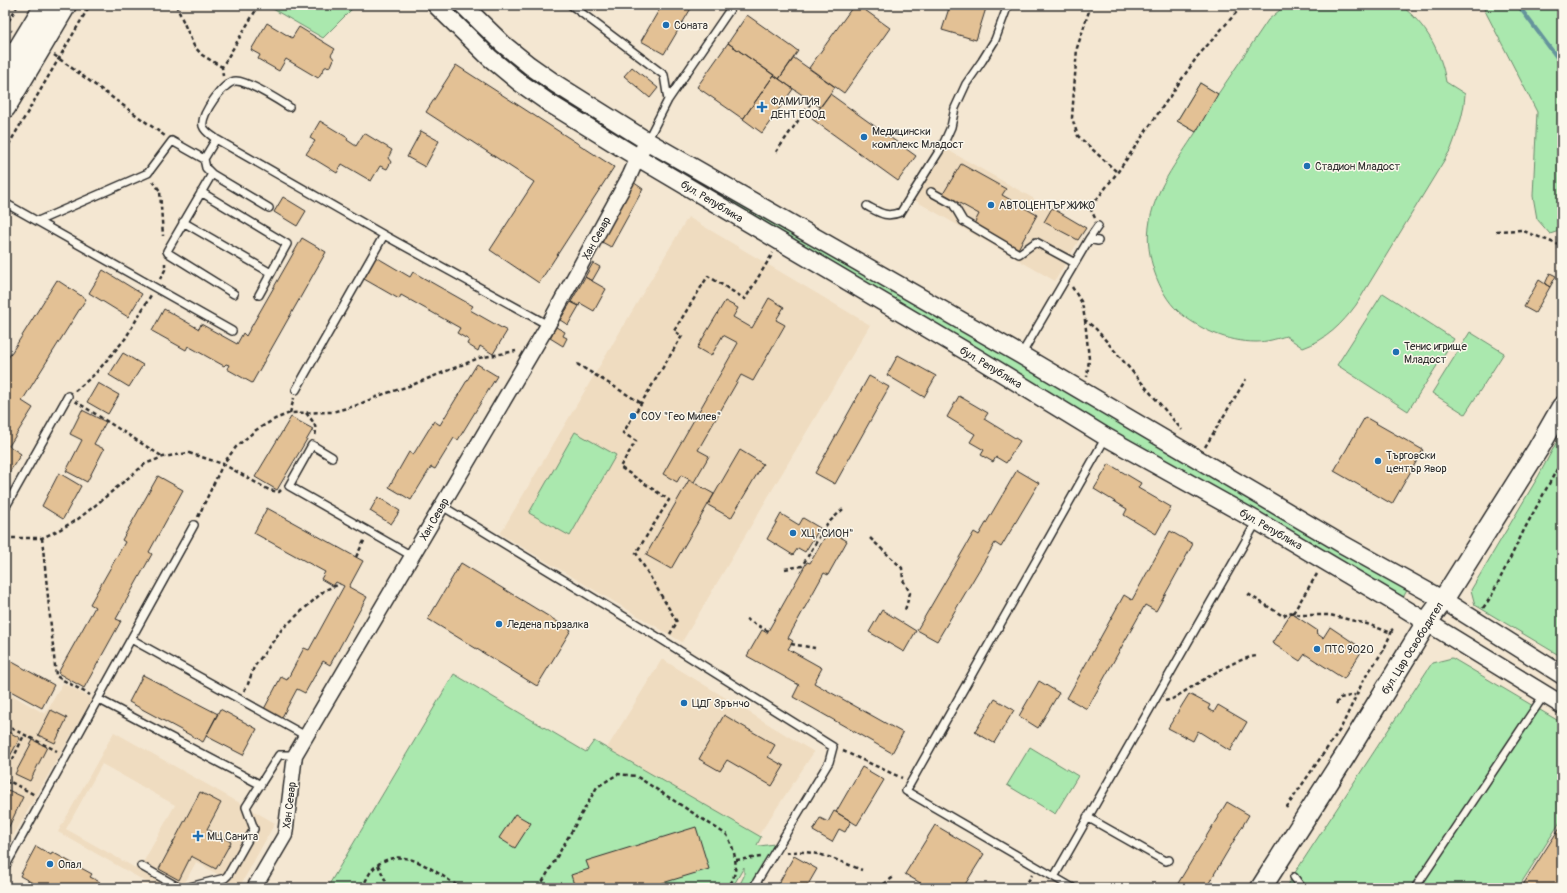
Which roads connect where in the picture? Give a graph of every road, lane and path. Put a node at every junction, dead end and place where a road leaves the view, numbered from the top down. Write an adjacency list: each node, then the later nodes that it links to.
1 (18, 5): 14 (path)
2 (45, 5): 15 (main road)
3 (66, 5): 15 (main road)
4 (90, 5): 16 (path)
5 (176, 5): 17 (path)
6 (259, 5): 17 (path)
7 (436, 5): 29 (street, бул. Република)
8 (463, 5): 26 (street, бул. Република)
9 (571, 5): 20 (lane)
10 (733, 5): 20 (lane)
11 (1008, 5): 37 (lane)
12 (1091, 5): 31 (path)
13 (1244, 5): 31 (path)
14 (5, 27): 15 (path)
15 (33, 43): 16 (path); 18 (main road); 23 (main road)
16 (59, 58): 25 (path); 27 (path)
17 (222, 67): 19 (path)
18 (5, 71)
19 (225, 86): 22 (lane); 24 (lane)
20 (668, 100): 26 (lane)
21 (812, 101): 28 (path)
22 (289, 107)
23 (5, 108)
24 (216, 139): 30 (lane); 43 (lane)
25 (172, 141): 30 (lane); 32 (lane)
26 (647, 141): 29 (street, Хан Севар); 60 (street, бул. Република)
27 (5, 151)
28 (776, 152)
29 (638, 157): 46 (street, бул. Република); 57 (street, Хан Севар)
30 (204, 160): 33 (lane)
31 (1117, 172): 41 (path)
32 (148, 173): 39 (lane); 44 (path)
33 (212, 174): 34 (lane); 38 (lane)
34 (200, 192): 40 (lane); 51 (lane)
35 (931, 192): 50 (lane)
36 (5, 203): 39 (lane)
37 (867, 206)
38 (269, 208)
39 (38, 221): 53 (lane)
40 (183, 222): 51 (lane); 54 (lane)
41 (1098, 226): 45 (lane)
42 (1496, 231): 48 (path)
43 (384, 235): 57 (lane); 63 (lane)
44 (163, 238)
45 (1089, 239): 47 (lane); 50 (lane)
46 (780, 241): 66 (path); 71 (street, бул. Република)
47 (1098, 241)
48 (1562, 246)
49 (165, 262): 53 (path)
50 (1075, 263): 52 (lane)
51 (271, 273): 55 (lane)
52 (1066, 278): 56 (path); 60 (lane)
53 (155, 288): 58 (lane); 65 (path)
54 (234, 294)
55 (259, 295)
56 (1085, 320): 64 (path); 70 (path)
57 (548, 325): 59 (street, Хан Севар)
58 (232, 331)
59 (535, 347): 68 (path); 79 (street, Хан Севар)
60 (1021, 355): 64 (street, бул. Република)
61 (577, 364): 66 (path)
62 (1246, 379): 73 (path)
63 (296, 390): 69 (path)
64 (1086, 393): 94 (street, бул. Република)
65 (68, 396): 74 (path); 80 (lane)
66 (641, 403): 102 (path)
67 (1562, 407): 94 (main road, бул. Цар Освободител)
68 (306, 412): 69 (path); 72 (path)
69 (290, 413): 77 (path)
70 (1186, 433)
71 (1106, 437): 82 (street, бул. Република); 123 (lane)
72 (312, 445): 75 (lane); 78 (lane)
73 (1200, 445)
74 (163, 457): 77 (path); 86 (path)
75 (332, 457)
76 (1562, 460): 96 (path)
77 (223, 464): 78 (path); 83 (path)
78 (288, 486): 84 (lane)
79 (442, 506): 88 (street, Хан Севар); 102 (lane)
80 (5, 508)
81 (843, 509): 90 (path)
82 (1257, 521): 99 (street, бул. Република); 112 (lane)
83 (194, 525): 101 (lane)
84 (369, 532): 88 (lane); 89 (path)
85 (5, 538): 86 (path)
86 (42, 538): 109 (path)
87 (870, 538): 95 (path)
88 (412, 556): 116 (street, Хан Севар)
89 (356, 557)
90 (785, 569)
91 (1317, 573): 97 (path)
92 (340, 584): 110 (path)
93 (1248, 594): 97 (path)
94 (1443, 600): 99 (main road, бул. Цар Освободител); 106 (street, бул. Република)
95 (905, 610)
96 (1480, 612)
97 (1294, 613): 107 (path)
98 (746, 619): 100 (path)
99 (1427, 622): 108 (street, бул. Република); 154 (main road, бул. Цар Освободител)
100 (768, 631)
101 (131, 639): 109 (lane); 110 (lane)
102 (666, 642): 117 (lane)
103 (791, 644): 104 (path)
104 (815, 648)
105 (1257, 656): 112 (path)
106 (1562, 675)
107 (1356, 695): 111 (path); 127 (path)
108 (1544, 695): 113 (street, бул. Република); 156 (lane)
109 (98, 699): 118 (lane); 124 (lane)
110 (239, 699): 116 (lane)
111 (1336, 704)
112 (1151, 705): 128 (lane)
113 (1562, 706)
114 (5, 725): 115 (path)
115 (24, 735): 118 (path); 120 (path)
116 (306, 736): 119 (street, Хан Севар)
117 (833, 747): 123 (path); 129 (lane)
118 (67, 756): 126 (lane)
119 (295, 756): 124 (lane); 144 (street, Хан Севар)
120 (5, 759)
121 (5, 779): 122 (path)
122 (9, 782): 125 (path); 126 (path)
123 (910, 782): 135 (lane)
124 (261, 785): 143 (lane)
125 (5, 790)
126 (43, 798): 133 (lane)
127 (1286, 808)
128 (1087, 817): 131 (lane); 138 (lane)
129 (773, 855): 130 (path); 136 (path); 150 (lane)
130 (736, 860): 148 (path); 149 (path)
131 (1169, 860)
132 (378, 865): 145 (path); 146 (path); 147 (path)
133 (5, 866)
134 (141, 866): 142 (lane)
135 (1037, 867): 138 (lane); 152 (path)
136 (862, 870)
137 (895, 876): 151 (path)
138 (1054, 877): 153 (lane)
139 (1294, 877): 155 (lane)
140 (5, 881): 141 (path)
141 (11, 888)
142 (180, 888)
143 (185, 888)
144 (254, 888)
145 (362, 888)
146 (389, 888)
147 (461, 888)
148 (539, 888)
149 (728, 888)
150 (753, 888)
151 (878, 888)
152 (1024, 888)
153 (1073, 888)
154 (1261, 888)
155 (1302, 888)
156 (1415, 888)

